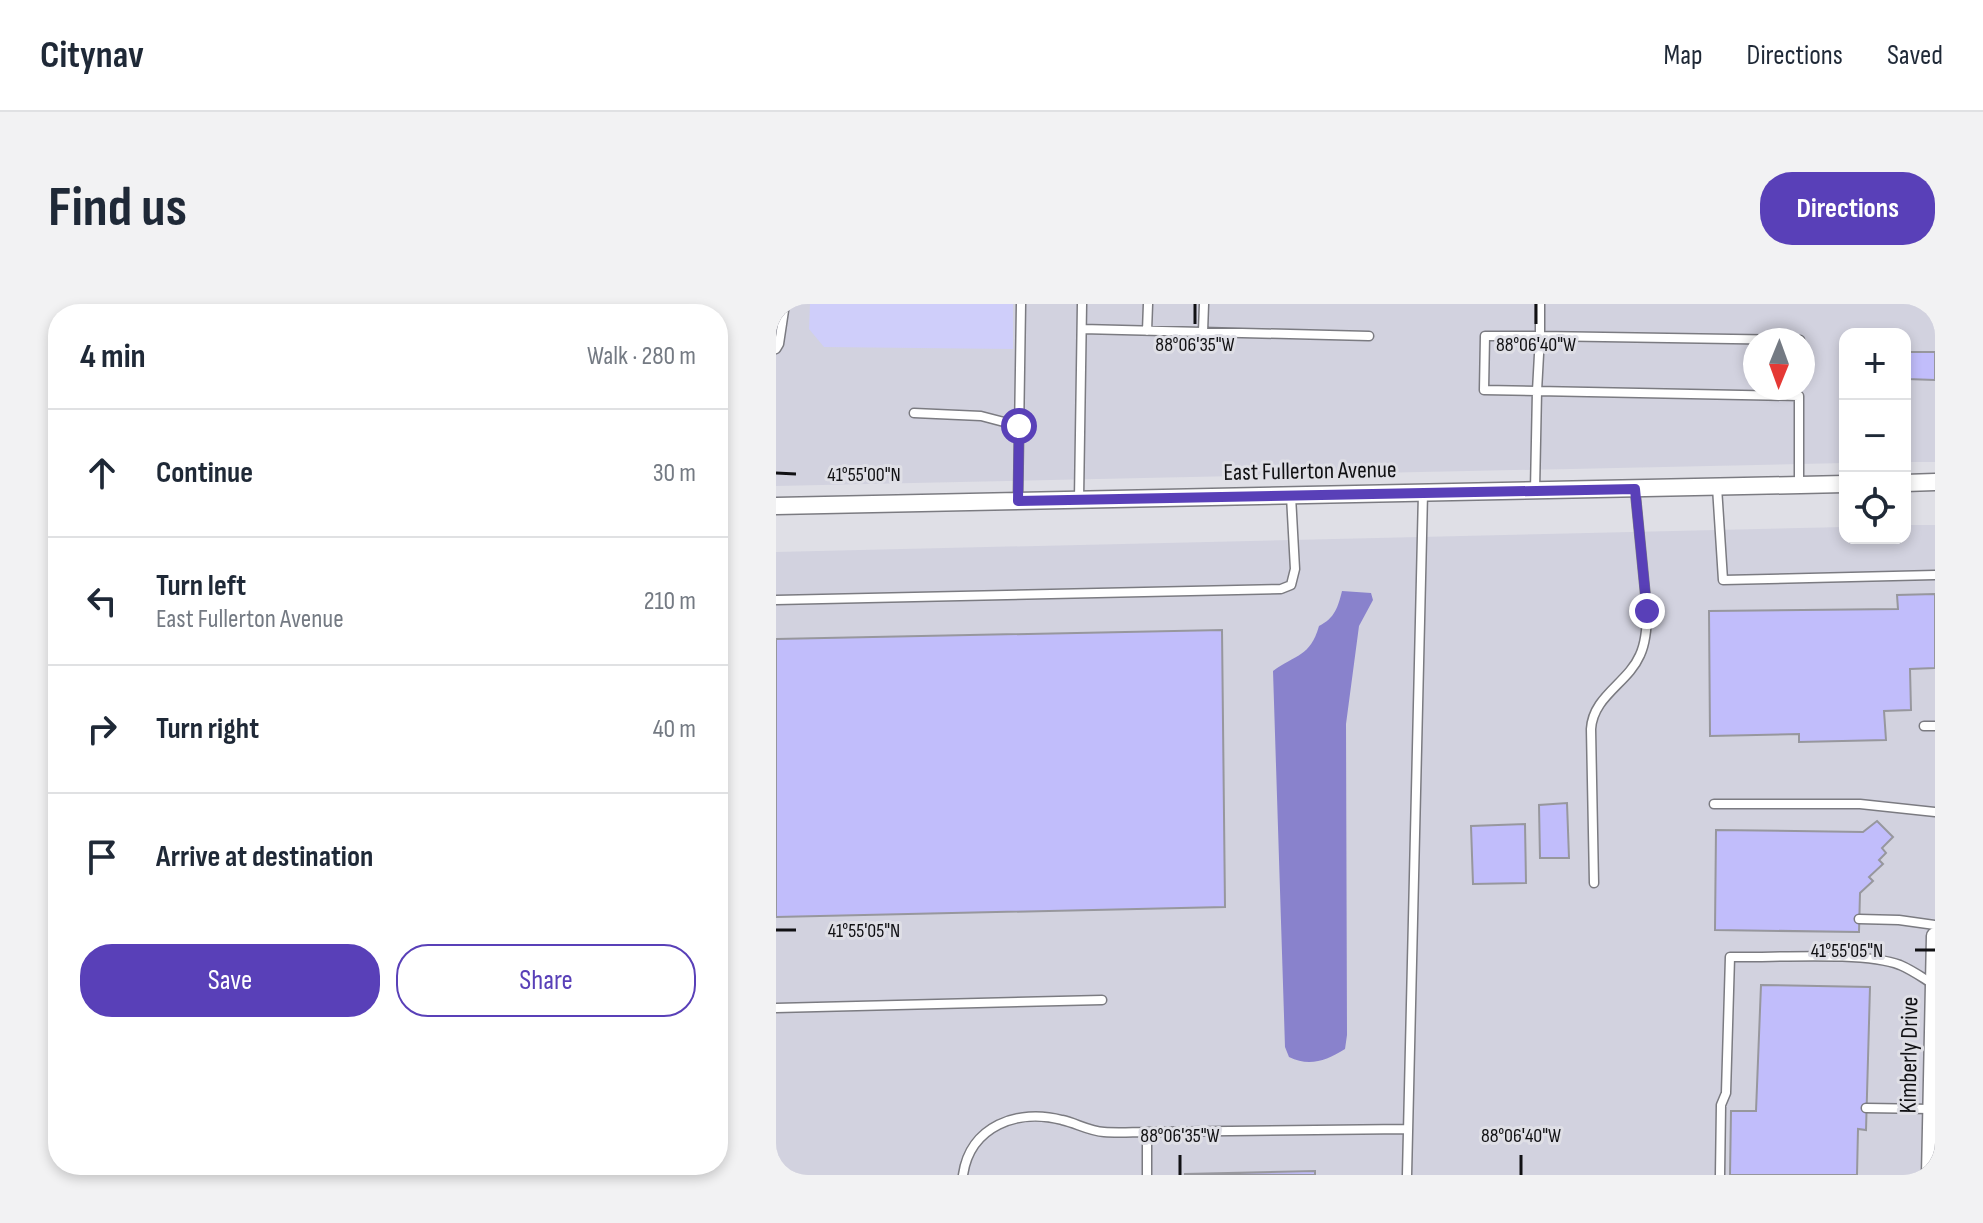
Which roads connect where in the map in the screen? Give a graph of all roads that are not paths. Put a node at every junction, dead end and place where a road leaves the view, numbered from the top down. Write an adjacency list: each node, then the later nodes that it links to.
1 (785, 304): 13 (lane)
2 (1021, 304): 18 (lane)
3 (1082, 304): 7 (lane)
4 (1148, 304): 8 (lane)
5 (1204, 304): 9 (lane)
6 (1540, 304): 11 (lane)
7 (1082, 329): 8 (lane); 28 (lane)
8 (1147, 331): 9 (lane)
9 (1203, 332): 10 (lane)
10 (1369, 336)
11 (1540, 336): 12 (lane); 14 (lane); 14 (lane)
12 (1743, 339)
13 (776, 349)
14 (1537, 391): 15 (lane); 25 (lane)
15 (1743, 392)
16 (1799, 400): 22 (lane)
17 (914, 413): 18 (lane)
18 (1019, 426): 29 (lane)
19 (1935, 482): 20 (street)
20 (1911, 483)
21 (1839, 484): 22 (street, East Fullerton Avenue)
22 (1799, 485): 23 (street, East Fullerton Avenue)
23 (1717, 487): 24 (street, East Fullerton Avenue); 31 (lane)
24 (1635, 489): 25 (street, East Fullerton Avenue); 37 (lane)
25 (1535, 490): 26 (street, East Fullerton Avenue)
26 (1423, 493): 27 (street, East Fullerton Avenue); 46 (lane)
27 (1291, 496): 28 (street, East Fullerton Avenue); 32 (lane)
28 (1079, 500): 29 (street, East Fullerton Avenue)
29 (1018, 501): 30 (street, East Fullerton Avenue)
30 (776, 506)
31 (1935, 575)
32 (776, 600)
33 (1924, 726): 34 (lane)
34 (1935, 726)
35 (1714, 804): 36 (lane)
36 (1935, 812)
37 (1594, 883)
38 (1859, 919): 39 (lane)
39 (1935, 925)
40 (1935, 936): 41 (street, Kimberly Drive)
41 (1934, 984): 45 (street, Kimberly Drive); 51 (lane)
42 (1102, 1000): 43 (lane)
43 (776, 1008)
44 (1866, 1108): 45 (lane)
45 (1932, 1109): 52 (street, Kimberly Drive)
46 (1407, 1129): 47 (lane); 50 (lane)
47 (1147, 1132): 48 (lane); 49 (lane)
48 (963, 1175)
49 (1147, 1175)
50 (1407, 1175)
51 (1720, 1175)
52 (1930, 1175)

